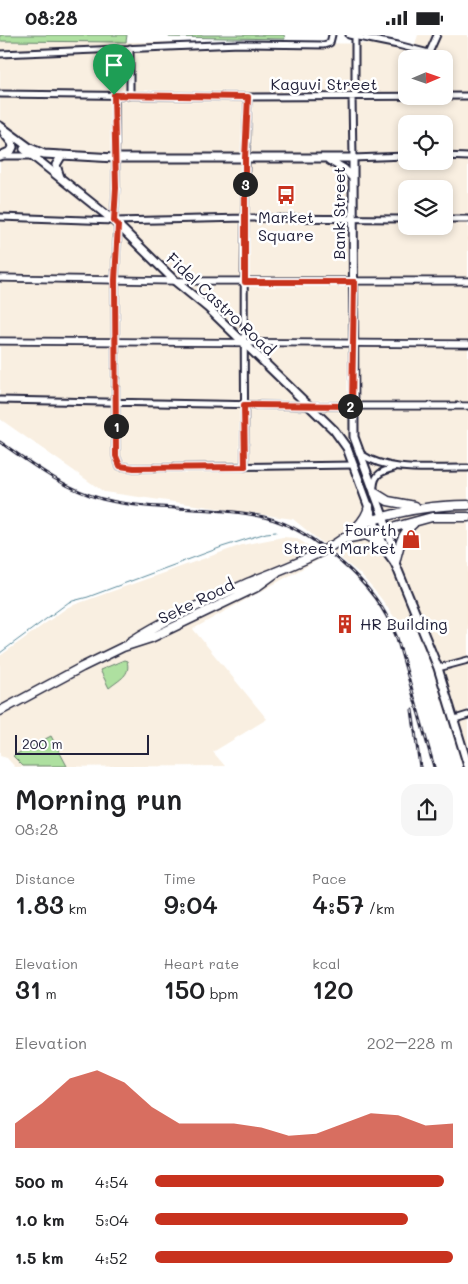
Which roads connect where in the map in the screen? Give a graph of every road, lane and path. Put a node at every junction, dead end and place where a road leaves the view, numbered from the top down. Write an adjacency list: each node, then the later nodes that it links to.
1 (332, 35): 4 (street)
2 (437, 35): 6 (street)
3 (352, 36): 5 (street); 11 (street, Bank Street)
4 (130, 48): 7 (street); 10 (street)
5 (413, 50)
6 (432, 50)
7 (0, 54)
8 (0, 94): 9 (street, Kaguvi Street)
9 (114, 95): 10 (street, Kaguvi Street); 25 (street)
10 (130, 95): 14 (street, Kaguvi Street)
11 (354, 96): 14 (street, Kaguvi Street); 15 (street, Kaguvi Street); 27 (street, Bank Street)
12 (453, 96): 13 (street, Kaguvi Street)
13 (468, 96)
14 (248, 97): 28 (street)
15 (398, 97)
16 (0, 126): 18 (main road)
17 (2, 132): 20 (main road); 21 (main road, Fidel Castro Road)
18 (42, 153): 19 (main road); 21 (street)
19 (62, 155): 25 (main road); 29 (main road)
20 (0, 156): 21 (street)
21 (33, 156): 29 (main road, Fidel Castro Road)
22 (398, 156): 27 (street)
23 (453, 156): 24 (street)
24 (468, 157)
25 (115, 158): 28 (main road); 37 (street)
26 (322, 158): 27 (main road); 28 (main road); 30 (main road)
27 (353, 158): 30 (main road, Bank Street)
28 (245, 159): 32 (street)
29 (60, 177): 37 (main road, Fidel Castro Road)
30 (352, 177): 33 (main road, Bank Street)
31 (0, 217): 37 (street)
32 (245, 218): 33 (street); 37 (street); 42 (street)
33 (354, 219): 34 (street); 43 (main road, Bank Street)
34 (398, 219)
35 (453, 219): 36 (street)
36 (468, 219)
37 (116, 223): 39 (street); 40 (main road, Fidel Castro Road)
38 (0, 278): 39 (street)
39 (115, 280): 40 (street); 45 (street)
40 (176, 281): 42 (street); 46 (main road, Fidel Castro Road)
41 (468, 281): 43 (street)
42 (245, 282): 43 (street); 46 (street)
43 (354, 282): 47 (main road, Bank Street)
44 (0, 341): 45 (street)
45 (115, 341): 46 (street); 50 (street)
46 (244, 343): 47 (street); 51 (street); 52 (main road, Fidel Castro Road)
47 (353, 343): 48 (street); 53 (main road, Bank Street)
48 (468, 344)
49 (0, 400): 50 (street)
50 (116, 403): 51 (street); 57 (street)
51 (244, 405): 52 (street); 57 (street)
52 (308, 406): 53 (street); 56 (main road, Fidel Castro Road)
53 (352, 406): 54 (street); 55 (main road, Bank Street)
54 (468, 406)
55 (361, 454): 58 (street); 60 (main road, Bank Street)
56 (354, 465): 57 (street); 62 (main road, Fidel Castro Road)
57 (245, 467)
58 (397, 467): 59 (street); 60 (street)
59 (468, 468)
60 (374, 491): 63 (main road); 64 (main road, Bank Street)
61 (468, 505): 63 (main road)
62 (370, 506): 66 (main road, Fidel Castro Road); 68 (main road)
63 (420, 507): 64 (main road)
64 (383, 516): 66 (main road); 69 (main road, Bank Street)
65 (468, 517): 67 (main road)
66 (374, 519): 68 (main road); 70 (main road, Fidel Castro Road)
67 (416, 522): 69 (main road); 74 (main road)
68 (360, 524): 72 (main road)
69 (387, 529): 70 (main road); 74 (main road, Bank Street)
70 (378, 532): 71 (main road); 73 (main road, Fidel Castro Road)
71 (366, 535): 72 (main road); 73 (main road)
72 (342, 539): 77 (main road, Seke Road)
73 (384, 545): 74 (main road, Fidel Castro Road)
74 (395, 563): 76 (main road)
75 (468, 660): 76 (street)
76 (438, 668): 79 (main road)
77 (0, 711)
78 (468, 715): 79 (street)
79 (454, 719): 80 (main road)
80 (468, 766)

